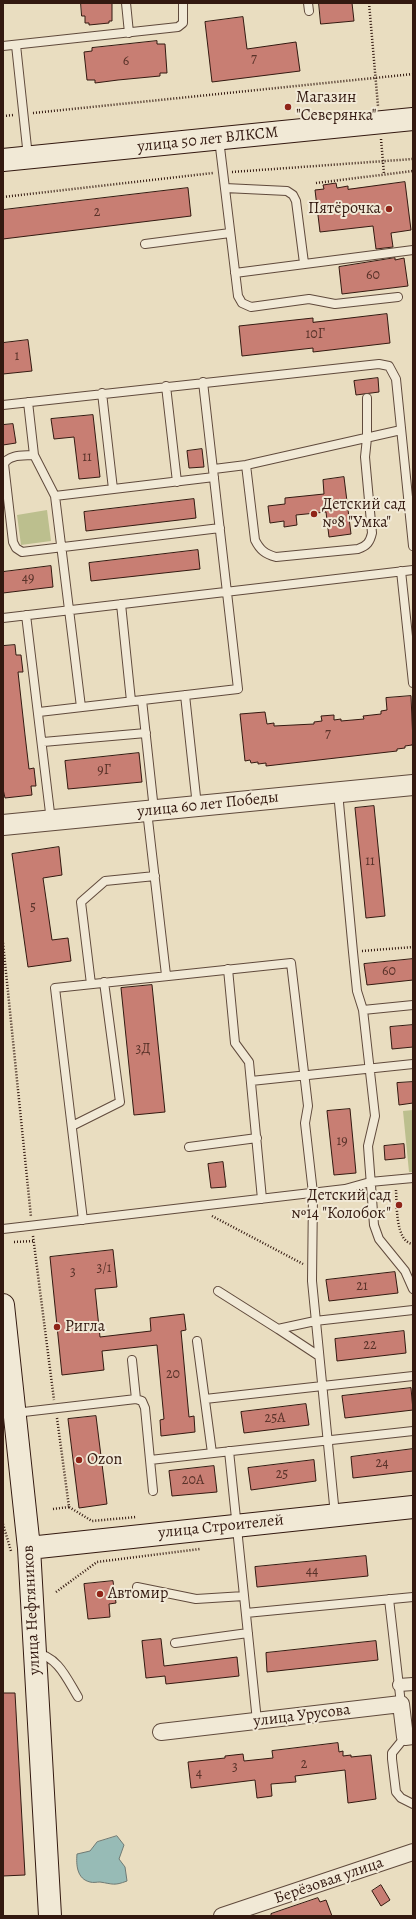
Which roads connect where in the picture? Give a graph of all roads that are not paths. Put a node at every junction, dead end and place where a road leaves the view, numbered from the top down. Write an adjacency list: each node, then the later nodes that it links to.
1 (126, 3): 3 (lane)
2 (183, 3): 3 (lane)
3 (129, 33): 4 (lane)
4 (16, 45): 5 (lane); 8 (lane)
5 (3, 46)
6 (413, 119): 7 (main road, улица 50 лет ВЛКСМ)
7 (219, 138): 8 (main road, улица 50 лет ВЛКСМ); 10 (lane)
8 (28, 158): 9 (main road, улица 50 лет ВЛКСМ)
9 (3, 160)
10 (225, 188): 11 (lane); 14 (lane)
11 (230, 233): 12 (lane); 15 (lane)
12 (145, 244)
13 (413, 250): 14 (lane)
14 (304, 263): 15 (lane)
15 (235, 273): 16 (lane)
16 (398, 297)
17 (203, 382): 18 (lane); 23 (lane); 27 (lane)
18 (166, 386): 19 (lane); 28 (lane)
19 (102, 393): 21 (lane); 29 (lane)
20 (367, 398): 24 (lane)
21 (28, 402): 22 (lane); 25 (lane)
22 (3, 405)
23 (401, 430): 24 (lane); 31 (lane)
24 (367, 438): 26 (lane); 26 (lane)
25 (34, 455): 30 (lane); 34 (lane)
26 (246, 465): 27 (lane)
27 (214, 473): 28 (lane); 32 (lane)
28 (177, 482): 29 (lane)
29 (113, 489): 30 (lane)
30 (55, 496): 34 (lane)
31 (412, 527): 33 (lane)
32 (220, 528): 34 (lane); 37 (lane)
33 (413, 546)
34 (61, 547): 39 (lane)
35 (413, 570): 36 (lane)
36 (401, 571): 37 (lane); 42 (lane)
37 (227, 592): 38 (lane); 43 (lane)
38 (121, 604): 39 (lane); 45 (lane)
39 (69, 610): 40 (lane); 46 (lane)
40 (26, 615): 41 (lane); 47 (lane)
41 (3, 618)
42 (413, 683)
43 (185, 695): 44 (lane); 52 (lane)
44 (142, 700): 45 (lane); 48 (lane)
45 (131, 701): 46 (lane)
46 (81, 707): 47 (lane)
47 (39, 712): 49 (lane)
48 (146, 733): 49 (lane); 53 (lane)
49 (43, 742): 54 (lane)
50 (413, 785): 51 (street, улица 60 лет Победы)
51 (338, 792): 52 (street, улица 60 лет Победы); 62 (lane)
52 (197, 806): 53 (street, улица 60 лет Победы)
53 (150, 811): 54 (street, улица 60 лет Победы); 56 (lane)
54 (51, 820): 55 (street, улица 60 лет Победы)
55 (3, 825)
56 (155, 876): 58 (lane); 60 (lane)
57 (228, 969): 58 (lane); 65 (lane); 66 (lane)
58 (166, 975): 59 (lane)
59 (104, 982): 60 (lane); 67 (lane)
60 (91, 984): 67 (lane)
61 (413, 1005): 62 (lane)
62 (363, 1010): 64 (lane)
63 (413, 1064): 64 (lane)
64 (370, 1069): 65 (lane); 71 (lane)
65 (305, 1076): 66 (lane); 72 (lane)
66 (251, 1081): 68 (lane)
67 (72, 1126): 74 (lane)
68 (257, 1138): 69 (lane); 73 (lane)
69 (189, 1148)
70 (413, 1178): 71 (lane)
71 (370, 1182): 72 (lane); 76 (lane)
72 (313, 1193): 73 (lane); 80 (lane)
73 (262, 1199): 74 (lane)
74 (83, 1220): 75 (lane)
75 (3, 1229)
76 (413, 1289)
77 (218, 1291): 81 (lane)
78 (3, 1305): 89 (main road, улица Нефтяников)
79 (413, 1310): 80 (lane)
80 (315, 1321): 81 (lane); 83 (lane)
81 (278, 1330): 83 (lane)
82 (197, 1341): 88 (lane)
83 (319, 1356): 86 (lane)
84 (132, 1360): 87 (lane)
85 (413, 1376): 86 (lane)
86 (322, 1386): 88 (lane); 91 (lane)
87 (136, 1399): 89 (lane); 95 (lane)
88 (205, 1399): 94 (lane)
89 (14, 1413): 92 (main road, улица Нефтяников)
90 (413, 1431): 91 (lane)
91 (328, 1440): 93 (lane); 98 (lane)
92 (10, 1443): 100 (main road, улица Нефтяников)
93 (229, 1451): 94 (lane); 99 (lane)
94 (212, 1453): 95 (lane)
95 (150, 1460): 96 (lane)
96 (154, 1491)
97 (413, 1507): 98 (main road, улица Строителей)
98 (335, 1515): 99 (main road, улица Строителей)
99 (236, 1526): 100 (main road, улица Строителей); 102 (lane)
100 (29, 1548): 108 (main road, улица Нефтяников)
101 (137, 1587): 102 (lane)
102 (244, 1596): 105 (lane)
103 (413, 1597): 104 (lane)
104 (389, 1599): 105 (lane); 110 (lane)
105 (246, 1613): 106 (lane)
106 (248, 1633): 107 (lane); 113 (lane)
107 (175, 1643)
108 (35, 1653): 111 (lane); 118 (main road, улица Нефтяников)
109 (413, 1684): 110 (street)
110 (399, 1685): 112 (lane)
111 (78, 1697)
112 (401, 1704): 113 (street, улица Урусова); 115 (street)
113 (257, 1721): 114 (street, улица Урусова)
114 (161, 1732)
115 (409, 1736): 116 (lane)
116 (412, 1803)
117 (413, 1852): 119 (street, Берёзовая улица)
118 (50, 1916)
119 (222, 1916)

